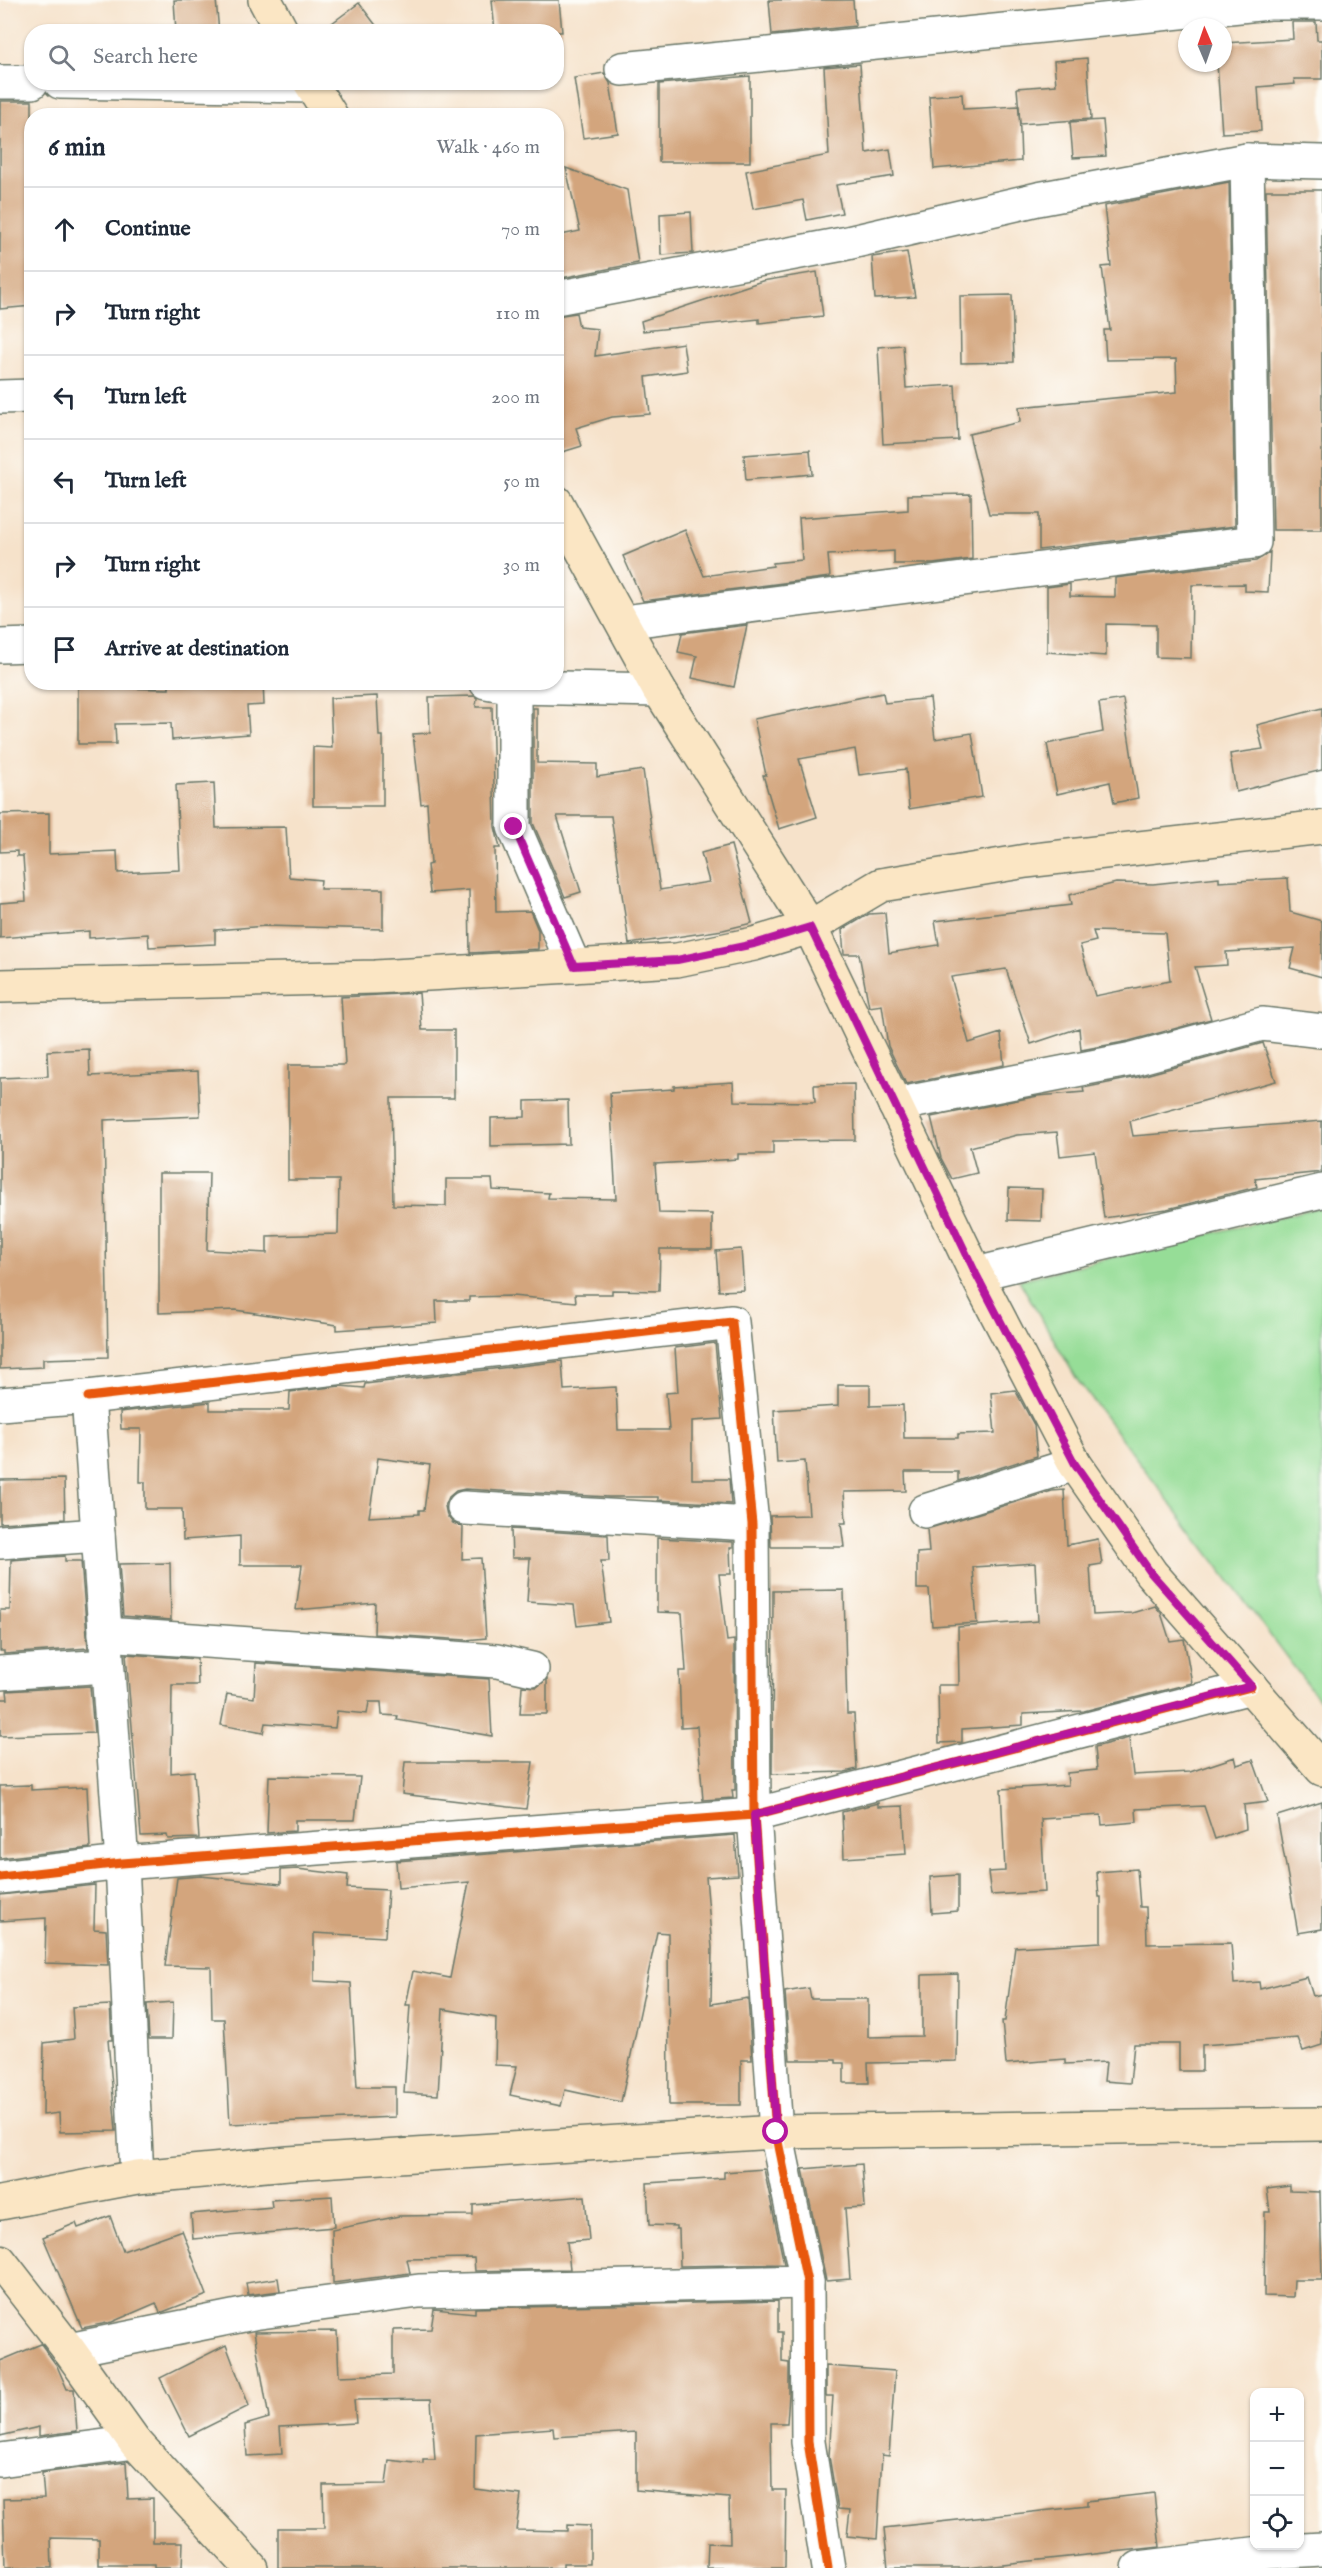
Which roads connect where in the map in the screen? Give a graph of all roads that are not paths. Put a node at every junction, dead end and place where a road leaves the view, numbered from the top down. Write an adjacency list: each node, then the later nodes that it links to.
1 (265, 0): 3 (main road)
2 (1322, 3): 4 (street)
3 (278, 24)
4 (622, 69)
5 (0, 82): 6 (street)
6 (24, 82)
7 (315, 90): 8 (main road)
8 (326, 108)
9 (1247, 160): 10 (street); 11 (street); 15 (street)
10 (1322, 162)
11 (564, 296)
12 (24, 396): 13 (street)
13 (0, 397)
14 (564, 516): 15 (main road)
15 (623, 622): 20 (main road)
16 (24, 645): 17 (street)
17 (0, 646)
18 (564, 687): 20 (street)
19 (500, 690): 23 (street)
20 (659, 690): 22 (main road)
21 (1322, 827): 22 (main road)
22 (810, 927): 23 (main road); 26 (main road)
23 (574, 966): 24 (main road)
24 (0, 986)
25 (1322, 1031): 26 (street)
26 (895, 1105): 28 (main road)
27 (1322, 1191): 28 (street)
28 (976, 1274): 31 (main road)
29 (88, 1397): 30 (street); 34 (street); 35 (street)
30 (0, 1404)
31 (1075, 1464): 33 (street); 40 (main road)
32 (464, 1508): 34 (street)
33 (925, 1511)
34 (752, 1524): 42 (street)
35 (98, 1535): 36 (street); 37 (street)
36 (0, 1542)
37 (106, 1650): 38 (street); 39 (street); 43 (street)
38 (532, 1669)
39 (0, 1673)
40 (1251, 1686): 41 (main road); 42 (street)
41 (1322, 1769)
42 (754, 1815): 43 (street); 46 (street)
43 (122, 1863): 44 (street); 47 (street)
44 (0, 1877)
45 (1322, 2124): 46 (main road)
46 (776, 2132): 47 (main road); 50 (street)
47 (136, 2177): 48 (main road)
48 (0, 2203)
49 (0, 2261): 51 (main road)
50 (807, 2282): 51 (street); 56 (street)
51 (69, 2350): 52 (main road)
52 (135, 2442): 53 (street); 55 (main road)
53 (0, 2460)
54 (1322, 2549): 57 (street)
55 (251, 2568)
56 (828, 2568)
57 (1139, 2568)

